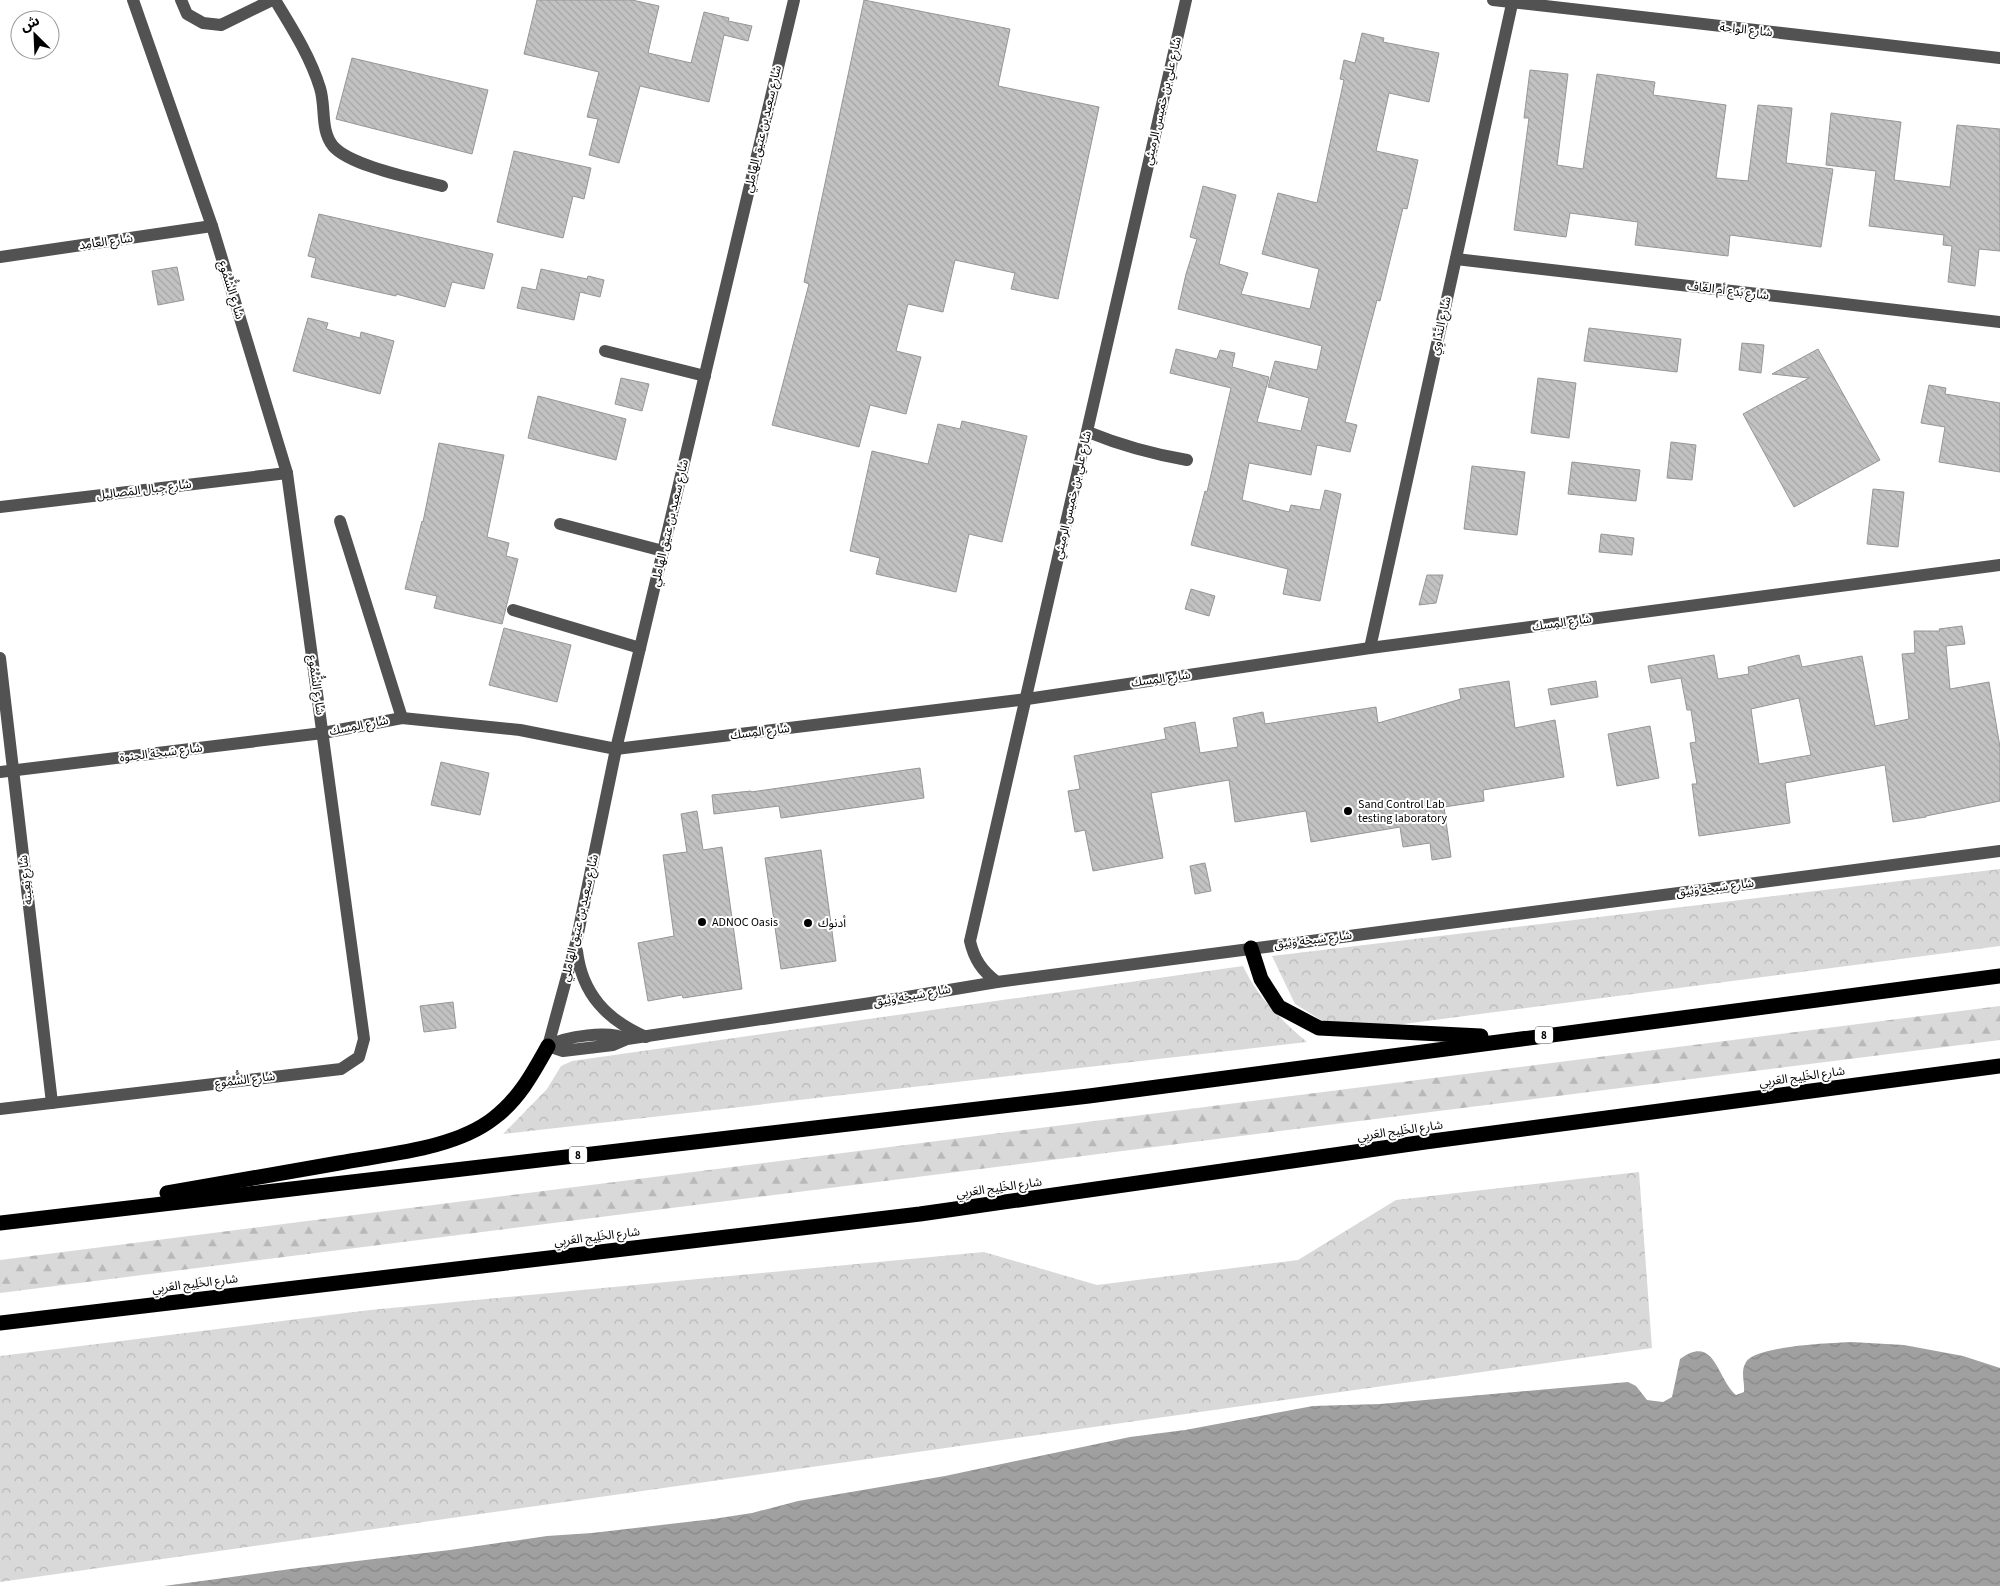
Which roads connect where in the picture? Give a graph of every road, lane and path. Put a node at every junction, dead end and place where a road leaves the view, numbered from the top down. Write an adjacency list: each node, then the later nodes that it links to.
1 (133, 0): 10 (street, شارع الشُّمُوع)
2 (182, 0): 3 (street)
3 (273, 0): 9 (street)
4 (794, 0): 15 (street, شارع سعيد بن عتيق الهاملي)
5 (1186, 0): 16 (street, شارع علي بن خميس الرميثي)
6 (1493, 0): 7 (street, شارع الواحة)
7 (1512, 4): 8 (street, شارع الواحة); 12 (street, شارع النَّداوِي)
8 (2000, 58)
9 (442, 186)
10 (212, 226): 11 (street, شارع العامِد); 18 (street, شارع الشُّمُوع)
11 (0, 257)
12 (1456, 259): 13 (street, شارع بَدع أم الغاف); 26 (street, شارع النَّداوِي)
13 (2000, 322)
14 (605, 351): 15 (street)
15 (704, 376): 22 (street, شارع سعيد بن عتيق الهاملي)
16 (1088, 432): 17 (street); 28 (street, شارع علي بن خميس الرميثي)
17 (1187, 460)
18 (287, 473): 19 (street, شارع جِبال المَصالِيل); 30 (street, شارع الشُّمُوع)
19 (0, 507)
20 (340, 521): 29 (street)
21 (560, 524): 22 (street)
22 (663, 551): 25 (street, شارع سعيد بن عتيق الهاملي)
23 (2000, 565): 26 (street, شارع المِسك)
24 (513, 610): 25 (street)
25 (640, 648): 31 (street, شارع سعيد بن عتيق الهاملي)
26 (1370, 648): 28 (street, شارع المِسك)
27 (0, 658): 32 (street, شارع نِعِيتة)
28 (1027, 699): 31 (street, شارع المِسك); 38 (street, شارع علي بن خميس الرميثي)
29 (402, 718): 30 (street, شارع المِسك); 31 (street, شارع المِسك)
30 (323, 733): 32 (street, شارع سَبخة الحِنوة); 43 (street, شارع الشُّمُوع)
31 (616, 749): 35 (street, شارع سعيد بن عتيق الهاملي)
32 (14, 770): 33 (street, شارع سَبخة الحِنوة); 43 (street, شارع نِعِيتة)
33 (0, 772)
34 (2000, 851): 36 (street, شارع سَبخة وَثِيق)
35 (576, 943): 39 (street); 41 (street, شارع سعيد بن عتيق الهاملي)
36 (1251, 948): 38 (street, شارع سَبخة وَثِيق); 40 (highway)
37 (2000, 976): 40 (highway, 8)
38 (997, 982): 39 (street, شارع سَبخة وَثِيق)
39 (646, 1037): 41 (street, شارع سَبخة وَثِيق)
40 (1523, 1038): 45 (highway, 8)
41 (548, 1046): 45 (highway)
42 (2000, 1066): 47 (highway, شارع الخَلِيج العَربِي)
43 (52, 1103): 44 (street, شارع الشُّمُوع)
44 (0, 1109)
45 (68, 1214): 46 (highway, 8)
46 (0, 1224)
47 (0, 1322)

